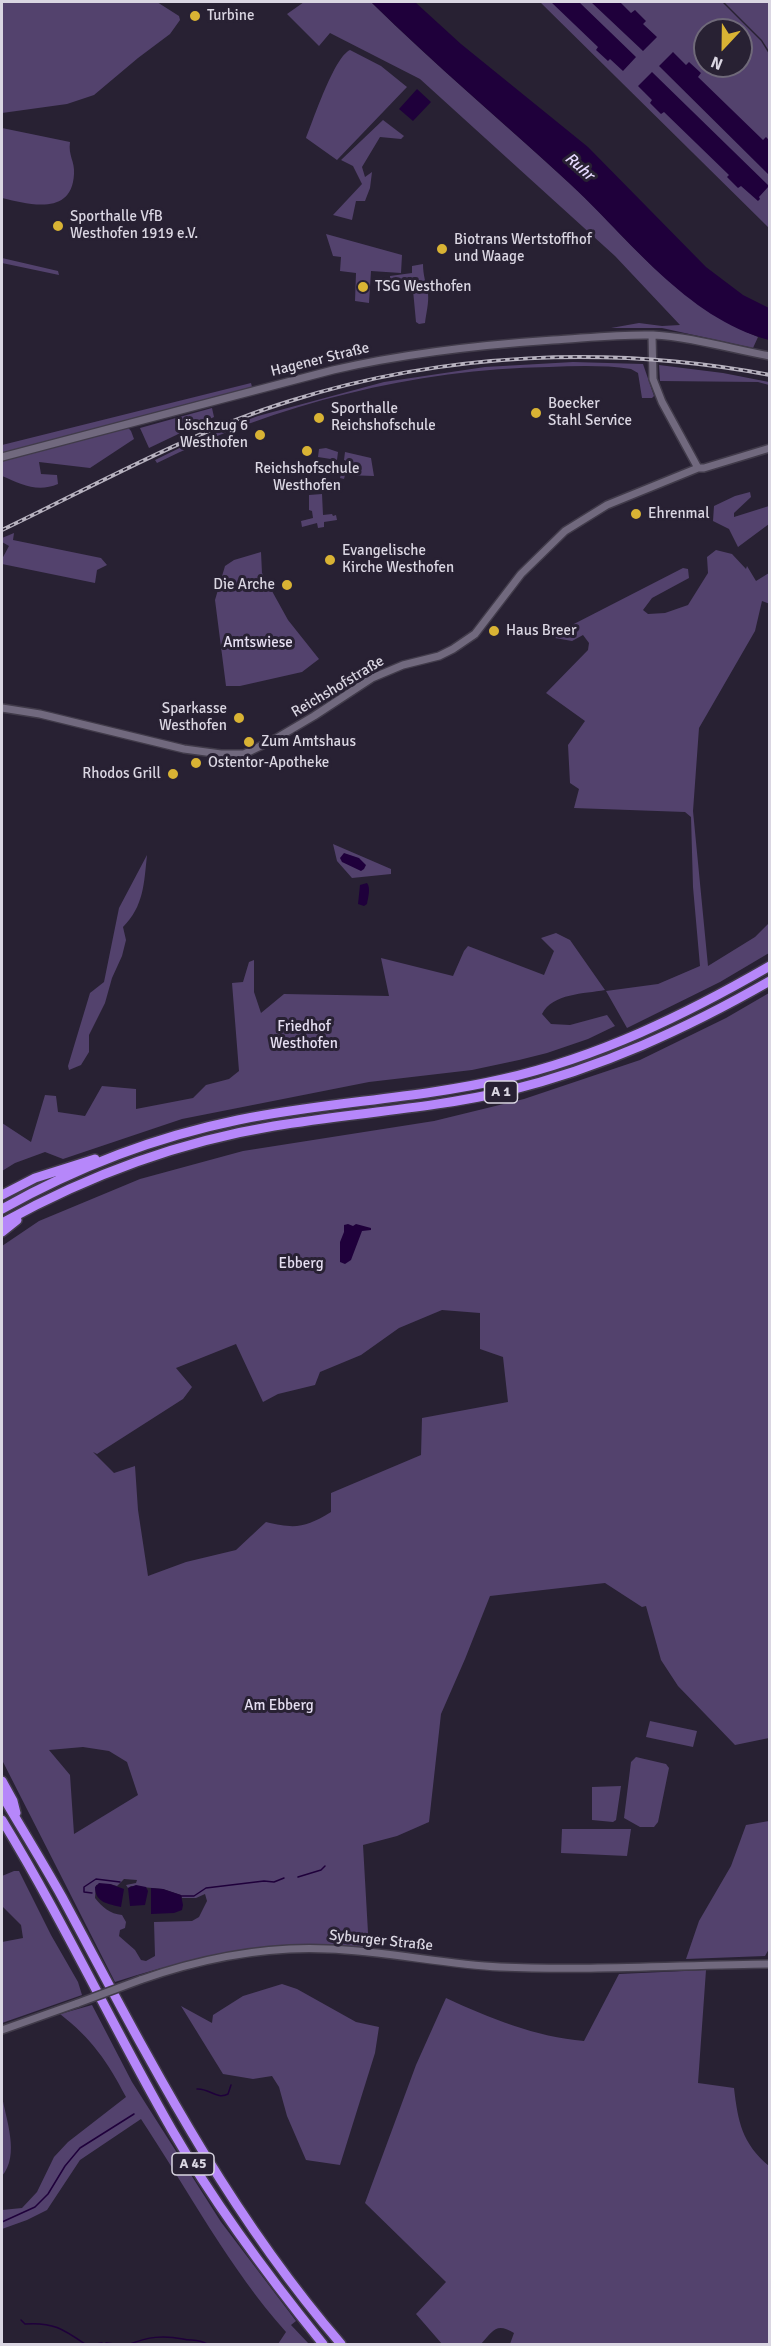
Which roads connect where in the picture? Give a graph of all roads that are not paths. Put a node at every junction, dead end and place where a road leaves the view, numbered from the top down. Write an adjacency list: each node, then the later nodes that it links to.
1 (652, 335): 2 (street, Hagener Straße); 4 (street, Hagener Straße); 5 (street)
2 (770, 357)
3 (770, 448): 5 (street, Reichshofstraße)
4 (2, 457)
5 (698, 468): 6 (street, Reichshofstraße)
6 (2, 708)
7 (770, 966): 9 (highway, A 1)
8 (770, 981): 11 (highway, A 1)
9 (112, 1156): 10 (highway); 12 (highway, A 1)
10 (2, 1195)
11 (40, 1202): 13 (highway, A 1); 14 (highway)
12 (2, 1209)
13 (2, 1223)
14 (2, 1232)
15 (2, 1781): 18 (highway)
16 (2, 1795): 18 (highway, A 45)
17 (2, 1820): 21 (highway, A 45)
18 (19, 1824): 24 (highway, A 45)
19 (2, 1828): 21 (highway)
20 (770, 1964): 22 (street, Syburger Straße, bridge)
21 (85, 1969): 23 (highway, A 45)
22 (2, 2030)
23 (323, 2344)
24 (341, 2344)

